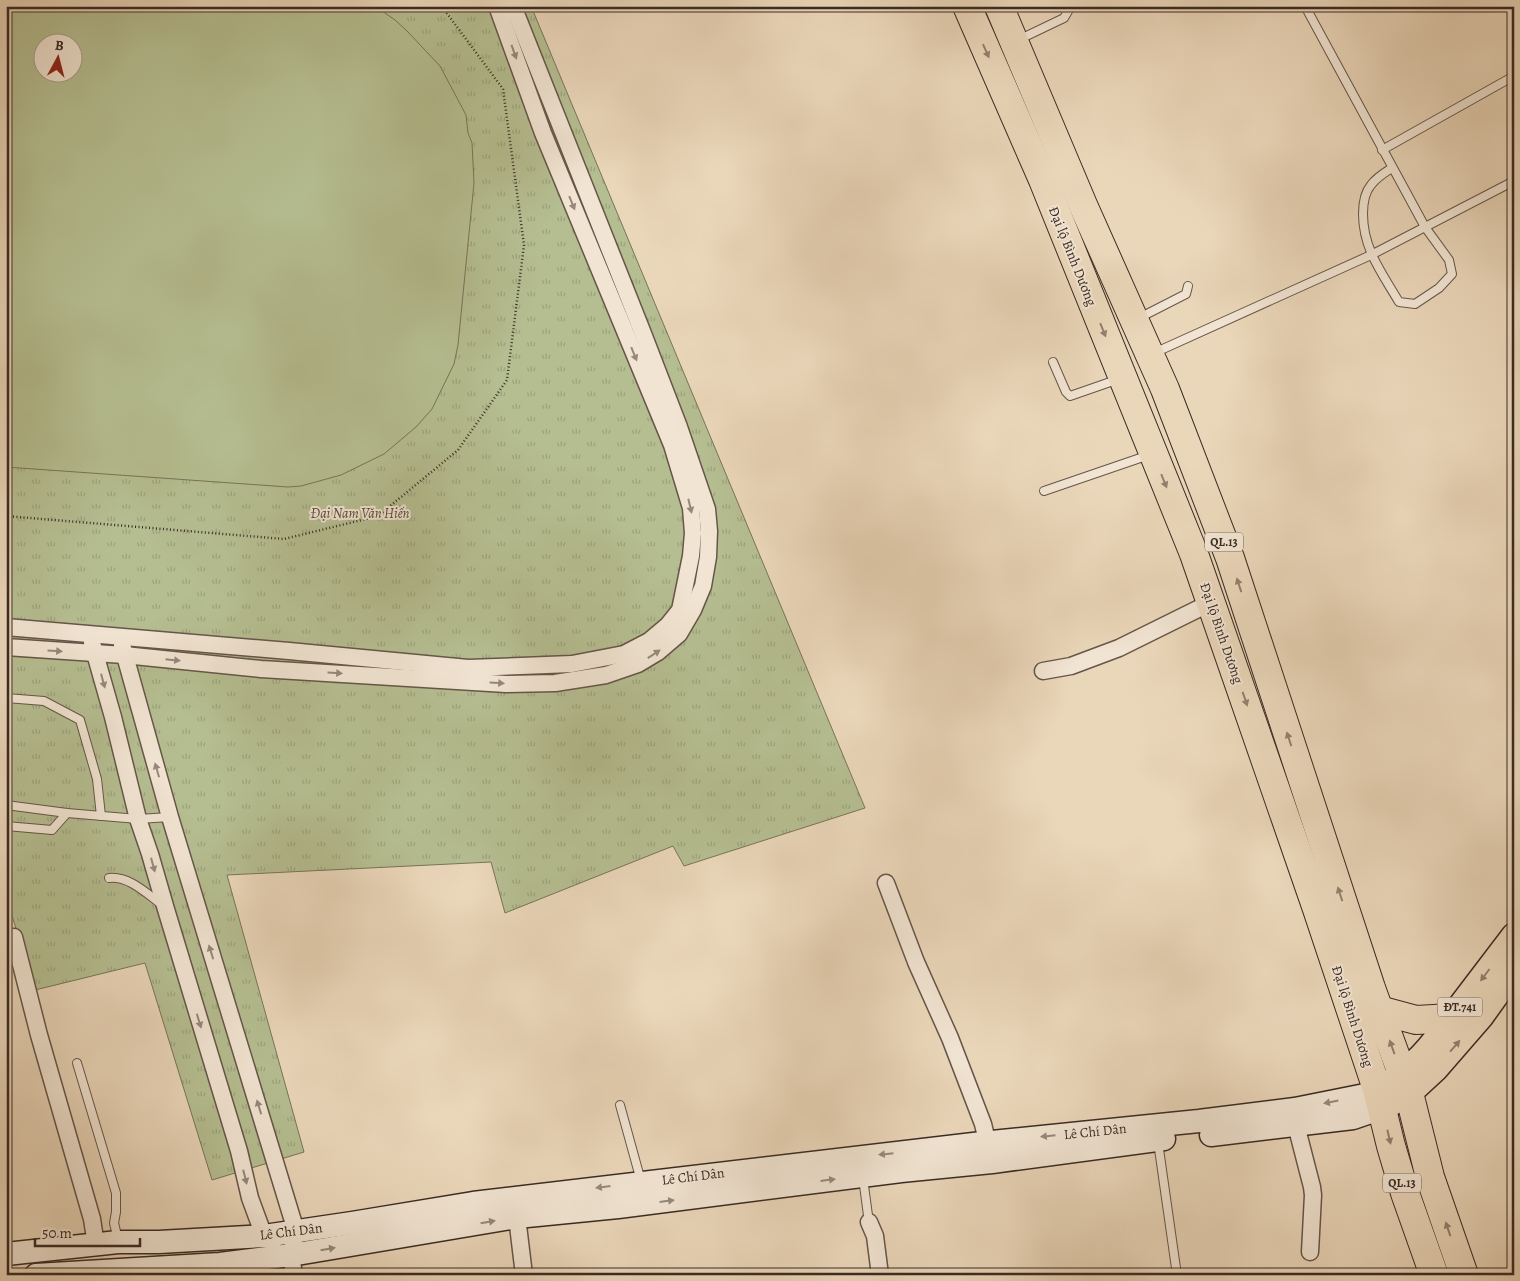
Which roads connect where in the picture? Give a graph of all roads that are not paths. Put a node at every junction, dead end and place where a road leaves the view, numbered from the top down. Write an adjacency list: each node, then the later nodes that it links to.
1 (497, 6): 24 (street, one-way to 24)
2 (513, 6): 27 (street, one-way to 2)
3 (967, 6): 18 (highway, Đại lộ Bình Dương / QL.13, one-way to 18)
4 (999, 6): 7 (highway, Đại lộ Bình Dương / QL.13)
5 (1071, 6): 7 (lane)
6 (1305, 6): 9 (lane)
7 (1014, 42): 15 (highway, Đại lộ Bình Dương / QL.13)
8 (1514, 76): 9 (lane)
9 (1382, 150): 10 (lane)
10 (1392, 168): 12 (lane); 13 (lane)
11 (1514, 181): 12 (lane)
12 (1425, 227): 13 (lane); 13 (lane)
13 (1371, 255): 16 (lane)
14 (1188, 286): 15 (lane)
15 (1134, 320): 16 (highway, Đại lộ Bình Dương / QL.13)
16 (1150, 355): 28 (highway, Đại lộ Bình Dương / QL.13, one-way to 16)
17 (1053, 362): 18 (lane)
18 (1122, 378): 19 (highway, Đại lộ Bình Dương / QL.13)
19 (1153, 454): 20 (lane); 21 (highway, Đại lộ Bình Dương / QL.13, one-way to 21)
20 (1044, 491)
21 (1212, 602): 29 (highway, Đại lộ Bình Dương / QL.13); 30 (street)
22 (6, 627): 23 (street)
23 (90, 634): 24 (street); 26 (street)
24 (120, 637): 27 (street)
25 (6, 647): 26 (street, one-way to 26)
26 (95, 653): 27 (street); 36 (street, one-way to 36)
27 (124, 655): 35 (street, one-way to 27)
28 (1263, 658): 29 (highway); 44 (highway, Đại lộ Bình Dương / QL.13, one-way to 28)
29 (1235, 669): 48 (highway, Đại lộ Bình Dương / QL.13, one-way to 48)
30 (1043, 671)
31 (6, 698): 34 (lane)
32 (6, 806): 33 (lane)
33 (67, 813): 34 (lane); 37 (lane)
34 (101, 816): 36 (lane)
35 (170, 817): 36 (lane); 57 (street, one-way to 35)
36 (138, 819): 40 (street, one-way to 40)
37 (6, 826)
38 (108, 878): 40 (lane)
39 (886, 883): 52 (street)
40 (165, 906): 58 (street, one-way to 58)
41 (1514, 936): 45 (main road, ĐT.741, one-way to 45)
42 (14, 937): 60 (street)
43 (1514, 970): 47 (main road, ĐT.741, one-way to 43)
44 (1379, 1010): 45 (highway); 47 (highway, Đại lộ Bình Dương / QL.13, one-way to 44)
45 (1452, 1018): 47 (main road, ĐT.741)
46 (77, 1063): 59 (lane)
47 (1405, 1084): 48 (main road); 70 (highway, Đại lộ Bình Dương / QL.13, one-way to 47)
48 (1380, 1099): 50 (main road, Lê Chí Dân); 52 (main road, Lê Chí Dân, one-way to 52); 69 (highway, Đại lộ Bình Dương / QL.13, one-way to 69)
49 (620, 1104): 54 (lane)
50 (1296, 1125): 51 (main road, Lê Chí Dân); 61 (street)
51 (1158, 1140): 52 (main road, Lê Chí Dân); 68 (lane)
52 (990, 1152): 53 (main road, Lê Chí Dân); 54 (main road, Lê Chí Dân, one-way to 54)
53 (862, 1176): 55 (main road, Lê Chí Dân, one-way to 53); 56 (lane)
54 (641, 1183): 57 (main road, Lê Chí Dân, one-way to 57)
55 (517, 1217): 63 (main road, Lê Chí Dân, one-way to 55); 65 (street)
56 (869, 1222): 66 (lane); 67 (street)
57 (296, 1231): 58 (main road, Lê Chí Dân); 63 (street)
58 (264, 1236): 59 (main road, Lê Chí Dân); 63 (street)
59 (118, 1242): 60 (main road, Lê Chí Dân)
60 (96, 1245): 62 (main road, Lê Chí Dân)
61 (1310, 1252)
62 (6, 1254)
63 (292, 1265): 64 (main road, Lê Chí Dân)
64 (36, 1275)
65 (524, 1275)
66 (874, 1275)
67 (880, 1275)
68 (1177, 1275)
69 (1434, 1275)
70 (1464, 1275)

